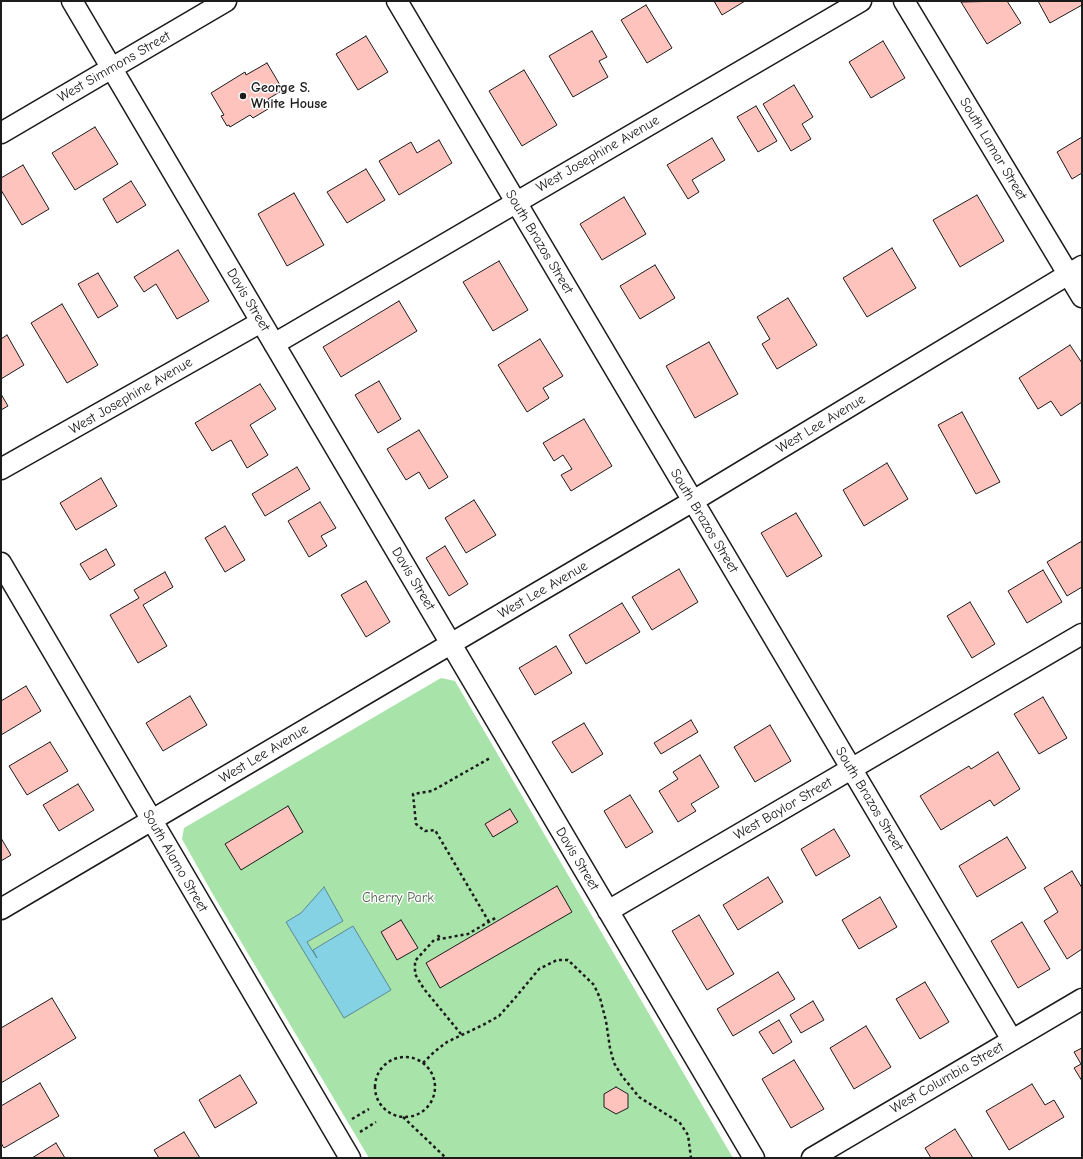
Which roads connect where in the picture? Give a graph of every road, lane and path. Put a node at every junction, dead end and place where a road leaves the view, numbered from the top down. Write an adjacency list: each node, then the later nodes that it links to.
1 (72, 1): 6 (street, Davis Street)
2 (226, 1): 6 (street, West Simmons Street)
3 (397, 1): 8 (street, South Brazos Street)
4 (861, 1): 8 (street, West Josephine Avenue)
5 (904, 1): 9 (street, South Lamar Street)
6 (112, 68): 7 (street, West Simmons Street); 11 (street, Davis Street)
7 (1, 133)
8 (516, 202): 12 (street, West Josephine Avenue); 14 (street, South Brazos Street)
9 (1075, 269): 10 (street, South Lamar Street); 14 (street, West Lee Avenue)
10 (1082, 297)
11 (261, 322): 12 (street, Davis Street); 13 (street, West Josephine Avenue)
12 (274, 344): 17 (street, Davis Street)
13 (1, 469)
14 (693, 501): 17 (street, West Lee Avenue); 19 (street, South Brazos Street)
15 (1, 563): 20 (street, South Alamo Street)
16 (1082, 634): 19 (street, West Baylor Street)
17 (451, 644): 20 (street, West Lee Avenue); 22 (street, Davis Street)
18 (490, 758): 24 (path)
19 (851, 769): 22 (street, West Baylor Street); 29 (street, South Brazos Street)
20 (151, 821): 21 (street, West Lee Avenue); 32 (street, South Alamo Street)
21 (1, 909)
22 (608, 911): 35 (street, Davis Street)
23 (497, 918): 24 (path)
24 (489, 922): 26 (path)
25 (438, 935): 26 (path)
26 (440, 939): 28 (path)
27 (1082, 999): 29 (street, West Columbia Street)
28 (461, 1034): 30 (path); 34 (path)
29 (1012, 1040): 36 (street, West Columbia Street)
30 (423, 1063): 31 (path); 31 (path)
31 (403, 1116): 33 (path)
32 (350, 1158)
33 (446, 1158)
34 (691, 1158)
35 (754, 1158)
36 (812, 1158)

